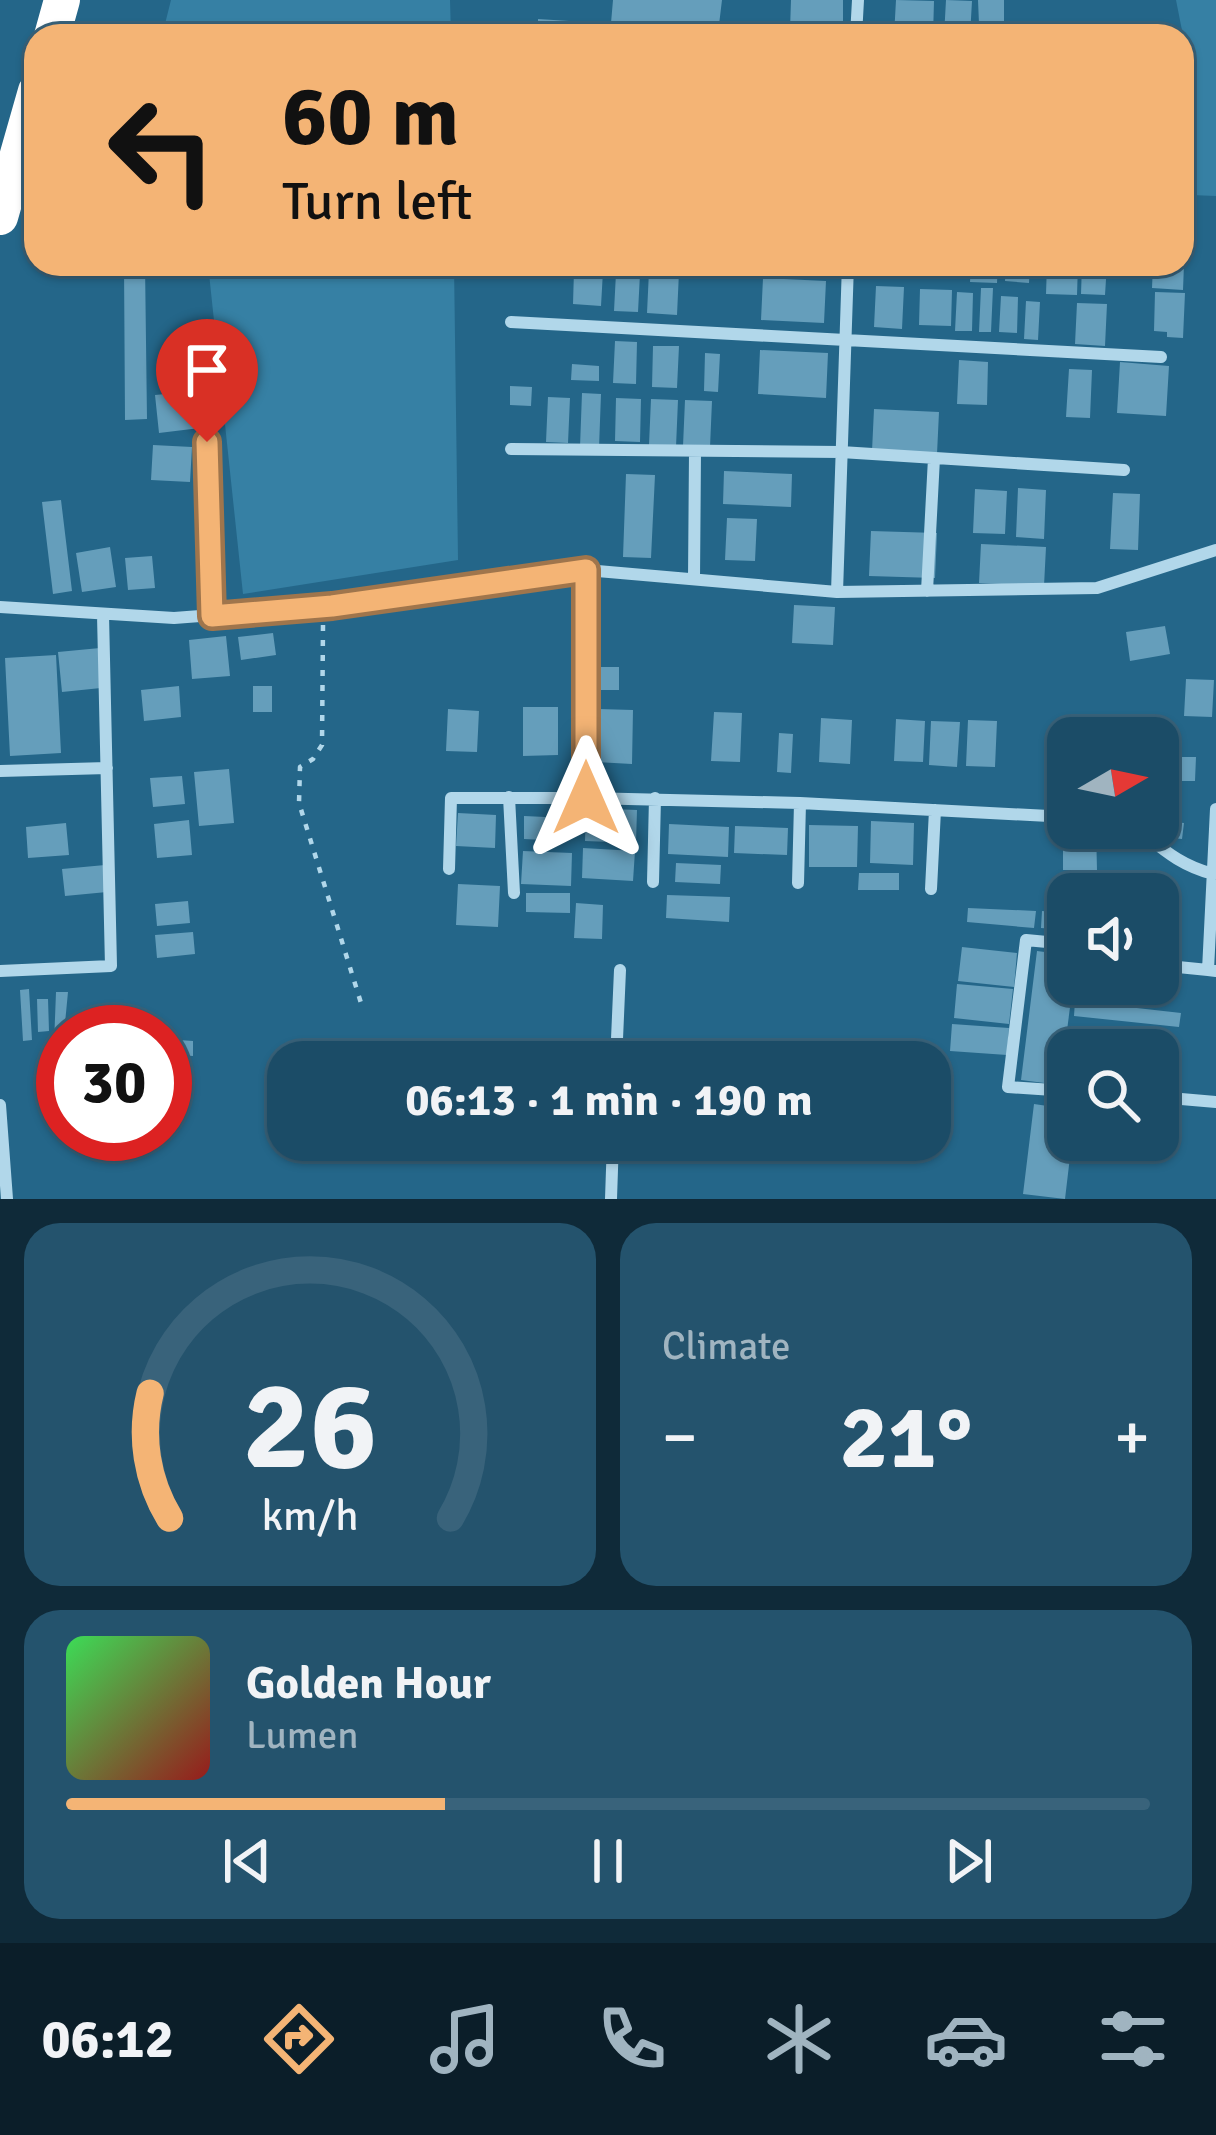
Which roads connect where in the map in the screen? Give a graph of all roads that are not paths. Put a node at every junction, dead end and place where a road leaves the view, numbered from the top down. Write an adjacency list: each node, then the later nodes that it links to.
1 (24, 133): 2 (highway)
2 (0, 217)
3 (848, 276): 5 (street)
4 (511, 322): 5 (street)
5 (846, 338): 7 (street); 10 (street)
6 (205, 355): 20 (street)
7 (1161, 357)
8 (511, 448): 9 (street)
9 (695, 452): 10 (street); 15 (street)
10 (841, 452): 11 (street); 17 (street)
11 (934, 458): 12 (street); 16 (street)
12 (1124, 470)
13 (1216, 550): 16 (street)
14 (586, 570): 15 (street); 20 (street); 24 (street)
15 (694, 579): 17 (street)
16 (927, 591): 17 (street)
17 (837, 592)
18 (0, 607): 19 (street)
19 (104, 615): 20 (street); 21 (street)
20 (212, 616)
21 (107, 768): 22 (street); 41 (street)
22 (0, 771)
23 (509, 797): 24 (street); 31 (street); 36 (street)
24 (586, 798): 25 (street)
25 (655, 798): 26 (street); 33 (street)
26 (800, 803): 28 (street); 34 (street)
27 (1216, 809): 32 (street)
28 (935, 810): 29 (street); 35 (street)
29 (1047, 816)
30 (1160, 849): 32 (street)
31 (449, 869)
32 (1213, 874): 40 (street)
33 (652, 882)
34 (798, 883)
35 (931, 889)
36 (514, 893)
37 (1047, 942): 43 (street)
38 (1179, 967): 40 (street)
39 (620, 970): 42 (street)
40 (1212, 970)
41 (0, 971)
42 (617, 1041)
43 (1047, 1090)
44 (1179, 1099): 45 (street)
45 (1216, 1102)
46 (0, 1105): 48 (street)
47 (613, 1161): 49 (street)
48 (7, 1199)
49 (611, 1199)

